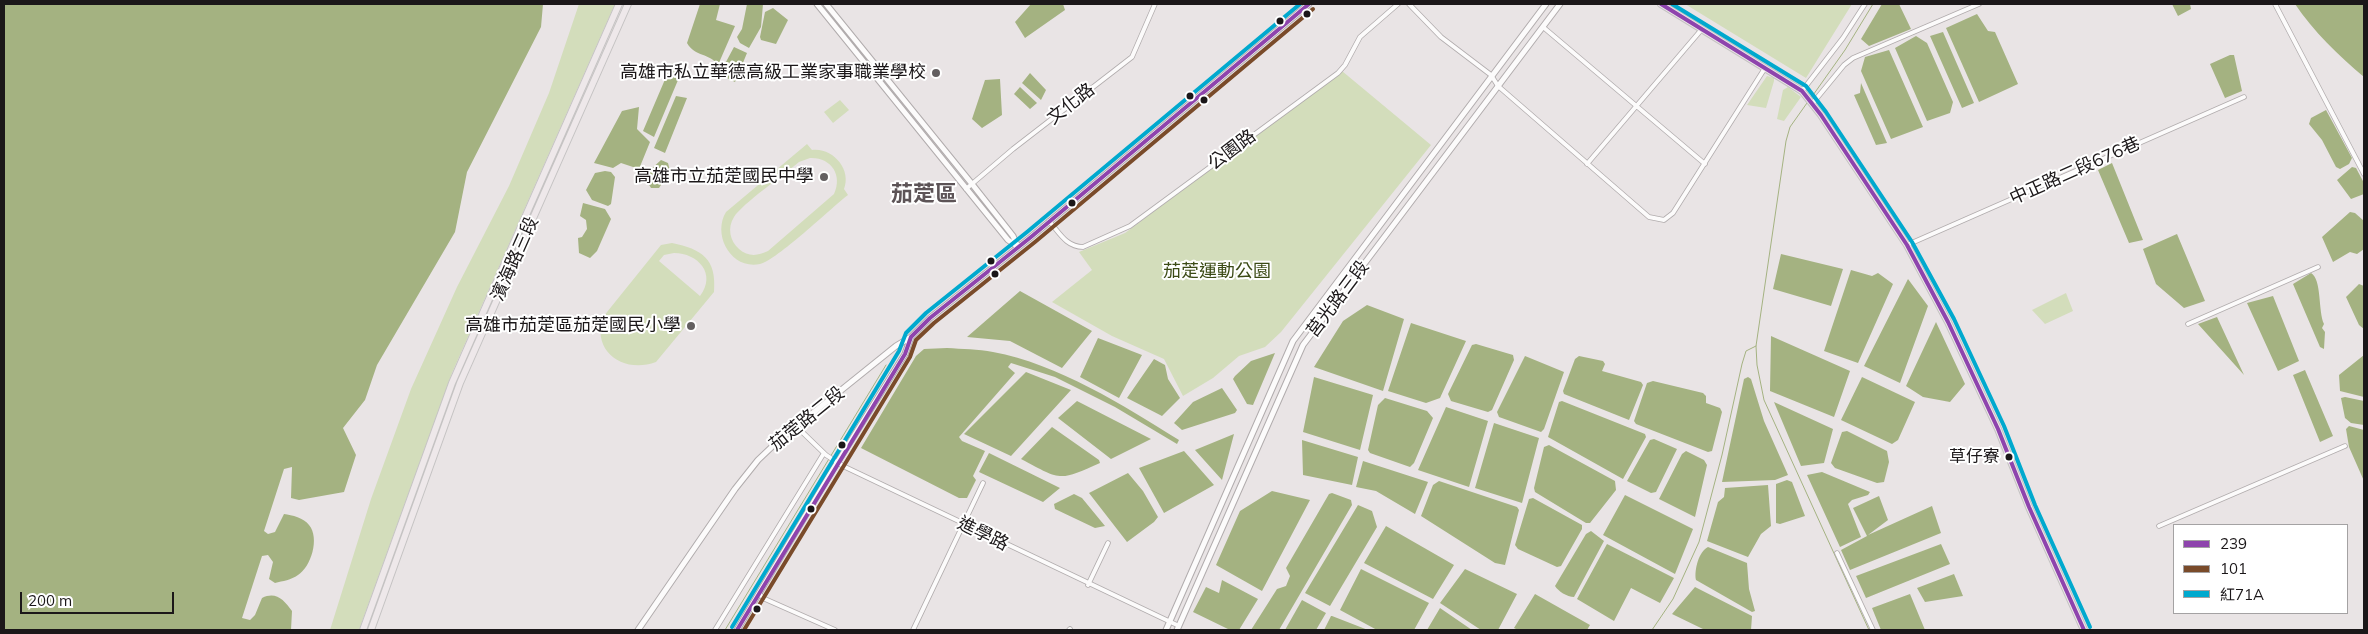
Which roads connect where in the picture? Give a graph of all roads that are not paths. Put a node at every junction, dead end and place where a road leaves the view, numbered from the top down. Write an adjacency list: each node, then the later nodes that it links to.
1 (619, 4): 24 (main road, 濱海路三段)
2 (628, 4): 24 (main road, 濱海路三段)
3 (817, 4): 29 (street)
4 (826, 4): 28 (street)
5 (1155, 4): 28 (street, 文化路)
6 (1309, 4): 30 (street, 茄萣路二段)
7 (1398, 4): 30 (street, 公園路)
8 (1409, 4): 18 (street)
9 (1546, 4): 18 (street, 莒光路三段)
10 (1560, 4): 15 (street, 莒光路三段)
11 (1661, 4): 16 (main road)
12 (1865, 4): 20 (street)
13 (1979, 4): 22 (street)
14 (2275, 4): 27 (street)
15 (1543, 27): 19 (street, 莒光路三段); 23 (street)
16 (1702, 29): 17 (main road); 23 (street)
17 (1765, 68): 20 (main road); 26 (street)
18 (1490, 75): 19 (street); 42 (street, 莒光路三段)
19 (1498, 86): 25 (street); 40 (street, 莒光路三段)
20 (1803, 93): 22 (main road)
21 (2244, 97): 31 (street, 中正路二段676巷)
22 (1812, 103): 31 (main road)
23 (1638, 106): 25 (street); 26 (street)
24 (567, 133): 51 (main road, 濱海路三段); 52 (main road, 濱海路三段)
25 (1588, 164): 26 (street)
26 (1705, 164)
27 (2364, 174)
28 (972, 184): 29 (street, 文化路); 32 (street)
29 (966, 189): 32 (street)
30 (1049, 221): 32 (street, 茄萣路二段)
31 (1907, 245): 60 (main road)
32 (1018, 247): 35 (street, 茄萣路二段)
33 (2318, 267): 34 (street)
34 (2188, 324)
35 (911, 337): 36 (street, 茄萣路二段); 39 (street)
36 (797, 427): 38 (street, 進學路); 53 (street, 茄萣路二段)
37 (2345, 446): 44 (street)
38 (825, 454): 39 (street, 進學路); 54 (street)
39 (835, 462): 43 (street, 進學路); 48 (street)
40 (1243, 482): 42 (street); 50 (street, 莒光路三段)
41 (983, 483): 43 (street)
42 (1230, 484): 49 (street, 莒光路三段)
43 (963, 524): 47 (street, 進學路); 57 (street)
44 (2159, 526)
45 (1108, 543): 47 (street)
46 (1837, 553): 59 (street)
47 (1088, 585): 49 (street, 進學路)
48 (759, 594): 55 (street); 56 (street)
49 (1170, 623): 50 (street, 進學路); 58 (street, 莒光路三段)
50 (1178, 628)
51 (363, 630)
52 (371, 630)
53 (638, 630)
54 (715, 630)
55 (737, 630)
56 (835, 630)
57 (913, 630)
58 (1166, 630)
59 (1873, 630)
60 (2084, 630)

